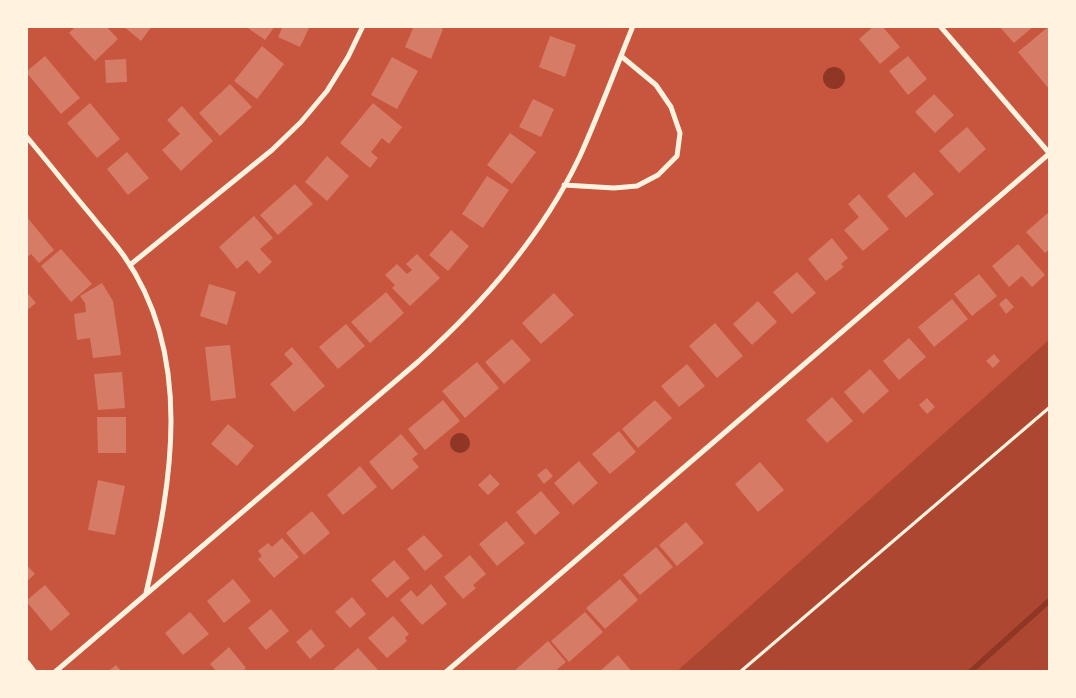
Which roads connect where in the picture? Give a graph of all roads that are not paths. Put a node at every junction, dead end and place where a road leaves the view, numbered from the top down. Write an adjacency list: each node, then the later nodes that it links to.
1 (363, 26): 8 (street)
2 (633, 26): 4 (street)
3 (940, 26): 6 (street)
4 (621, 56): 7 (street); 7 (street)
5 (26, 136): 8 (street)
6 (1050, 153): 13 (street)
7 (564, 185): 9 (street)
8 (130, 265): 9 (street)
9 (146, 594): 12 (street)
10 (26, 664): 11 (street)
11 (32, 672)
12 (55, 672)
13 (446, 672)

